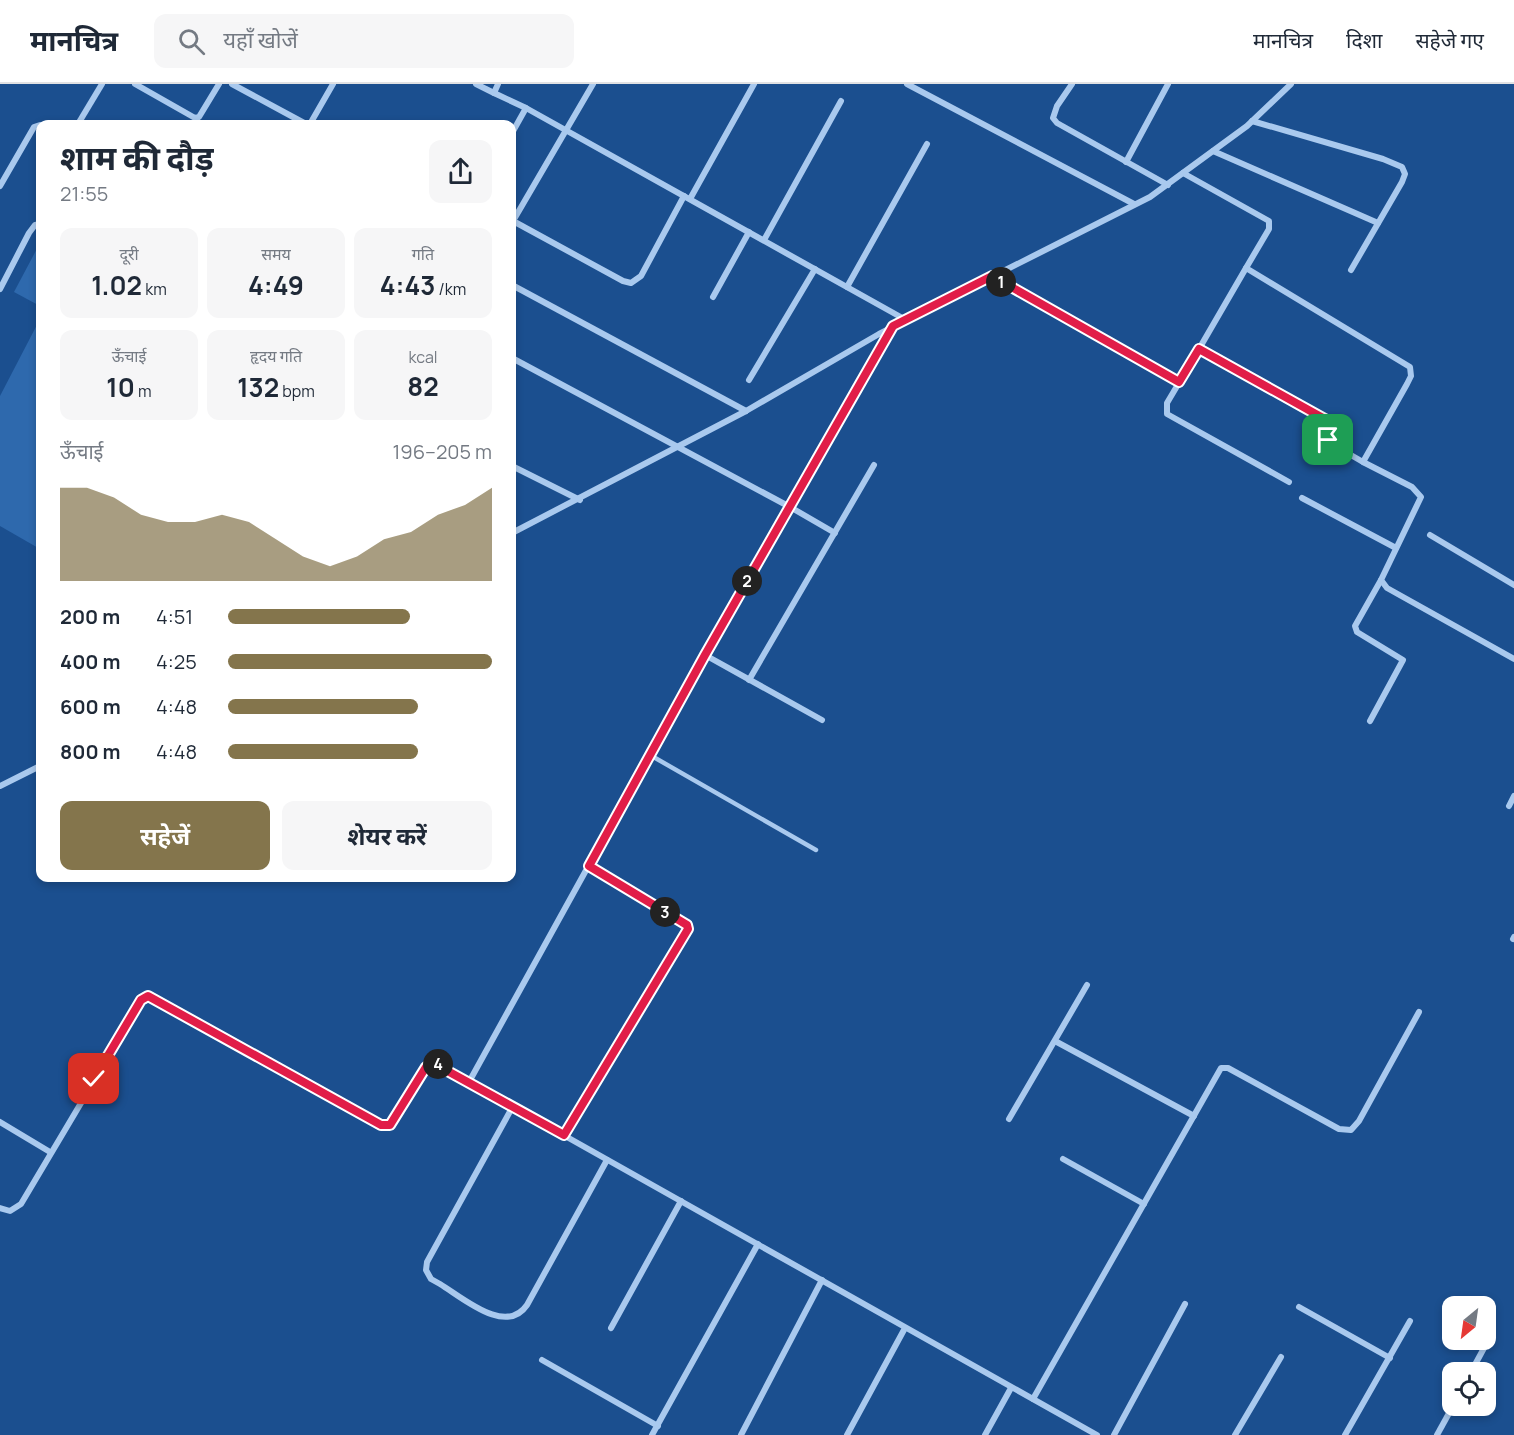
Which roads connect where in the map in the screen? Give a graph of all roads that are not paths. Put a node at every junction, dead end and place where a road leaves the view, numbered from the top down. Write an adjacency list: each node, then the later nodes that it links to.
1 (102, 84): 17 (street)
2 (135, 84): 3 (street)
3 (219, 84)
4 (232, 84): 18 (street)
5 (333, 84): 19 (street)
6 (476, 84): 14 (street)
7 (498, 84): 14 (street)
8 (593, 84): 23 (street)
9 (754, 84): 30 (street)
10 (907, 84): 31 (street)
11 (1072, 84): 26 (street)
12 (1168, 84): 26 (street)
13 (1291, 84): 20 (street)
14 (494, 93): 16 (street)
15 (841, 101): 37 (street)
16 (526, 108): 22 (street); 23 (street)
17 (80, 120)
18 (299, 120)
19 (312, 120)
20 (1252, 121): 25 (street); 33 (street)
21 (36, 126): 29 (street)
22 (516, 126)
23 (568, 131): 30 (street); 32 (street)
24 (927, 144): 43 (street)
25 (1213, 151): 27 (street); 33 (street)
26 (1126, 162): 28 (street)
27 (1183, 173): 28 (street); 38 (street)
28 (1168, 185): 31 (street)
29 (0, 186)
30 (687, 197): 34 (street); 36 (street)
31 (1134, 204): 41 (street)
32 (516, 216)
33 (1378, 223): 40 (street)
34 (516, 224)
35 (36, 225): 44 (street)
36 (749, 232): 37 (street); 45 (street)
37 (764, 240): 39 (street)
38 (1246, 268): 48 (street); 54 (street)
39 (815, 269): 43 (street); 50 (street)
40 (1351, 270)
41 (992, 276): 46 (street); 51 (street)
42 (516, 287): 52 (street)
43 (847, 287): 46 (street)
44 (0, 289)
45 (713, 297)
46 (906, 320): 47 (street)
47 (893, 326): 52 (street); 60 (street)
48 (1199, 349): 51 (street); 54 (street)
49 (516, 360): 53 (street)
50 (749, 380)
51 (1179, 382): 57 (street)
52 (746, 411): 53 (street)
53 (678, 447): 59 (street); 60 (street)
54 (1363, 462): 64 (street)
55 (874, 465): 62 (street)
56 (516, 468): 59 (street)
57 (1289, 482)
58 (1302, 498): 64 (street)
59 (580, 500): 61 (street)
60 (789, 507): 62 (street); 67 (street)
61 (516, 531)
62 (835, 533): 69 (street)
63 (1430, 535): 66 (street)
64 (1396, 548): 65 (street)
65 (1381, 580): 68 (street); 71 (street)
66 (1514, 585)
67 (705, 655): 69 (street); 72 (street)
68 (1514, 659)
69 (748, 680): 70 (street)
70 (822, 720)
71 (1370, 721)
72 (650, 755): 77 (lane); 78 (street)
73 (36, 768): 74 (street)
74 (0, 786)
75 (1514, 796): 76 (street)
76 (1509, 806)
77 (816, 850)
78 (589, 866): 82 (street); 87 (street)
79 (1087, 985): 81 (street)
80 (1419, 1012): 84 (street)
81 (1055, 1041): 84 (street); 85 (street)
82 (469, 1082): 83 (street); 88 (street)
83 (513, 1106): 87 (street); 90 (street)
84 (1194, 1116): 92 (street)
85 (1009, 1119)
86 (0, 1122): 88 (street)
87 (564, 1135): 90 (street)
88 (50, 1152): 93 (street)
89 (1063, 1159): 92 (street)
90 (607, 1160): 91 (street)
91 (681, 1201): 94 (street); 99 (street)
92 (1144, 1204): 105 (street)
93 (0, 1208)
94 (758, 1244): 95 (street); 107 (street)
95 (822, 1281): 100 (street); 109 (street)
96 (1185, 1304): 113 (street)
97 (1299, 1307): 102 (street)
98 (1410, 1321): 102 (street)
99 (611, 1328)
100 (905, 1328): 104 (street); 110 (street)
101 (1281, 1357): 114 (street)
102 (1390, 1358): 115 (street)
103 (542, 1360): 107 (street)
104 (1011, 1388): 105 (street); 111 (street)
105 (1033, 1399): 112 (street)
106 (1447, 1416): 116 (street)
107 (658, 1426): 108 (street)
108 (652, 1435)
109 (741, 1435)
110 (847, 1435)
111 (985, 1435)
112 (1097, 1435)
113 (1114, 1435)
114 (1235, 1435)
115 (1345, 1435)
116 (1437, 1435)

